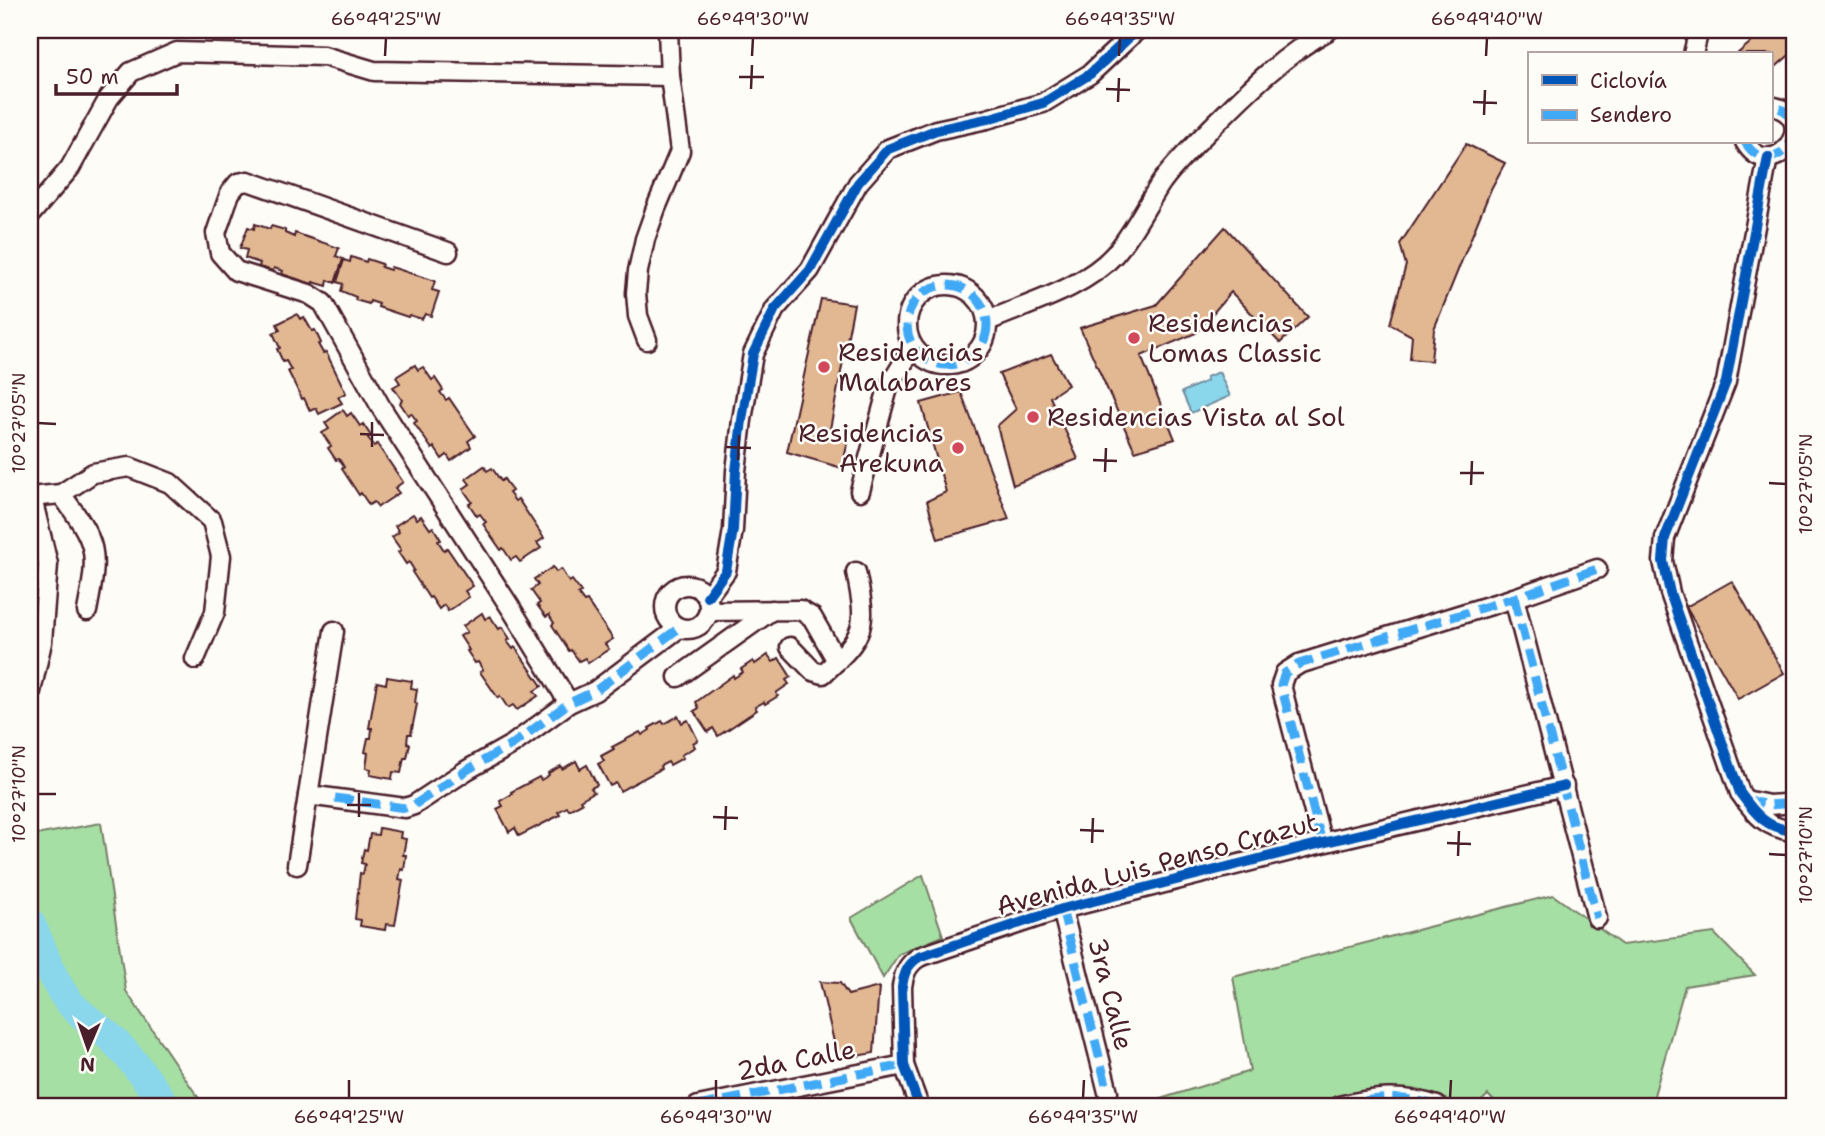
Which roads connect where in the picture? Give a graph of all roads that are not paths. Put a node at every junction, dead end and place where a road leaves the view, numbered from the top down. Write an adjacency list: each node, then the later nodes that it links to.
1 (668, 30): 6 (street)
2 (1137, 30): 22 (street)
3 (1329, 30): 13 (street)
4 (1699, 30): 5 (street)
5 (1694, 52)
6 (670, 76): 11 (street); 14 (street)
7 (1772, 106): 8 (street)
8 (1792, 112): 10 (street)
9 (1747, 144): 10 (street)
10 (1768, 157): 35 (street)
11 (30, 215)
12 (448, 252): 32 (street)
13 (988, 321): 15 (street); 15 (street)
14 (648, 340)
15 (913, 347): 16 (street)
16 (860, 491)
17 (61, 494): 18 (street); 24 (street); 28 (street)
18 (31, 497): 31 (street)
19 (1597, 569): 21 (street)
20 (856, 572): 29 (street)
21 (1514, 598): 33 (street); 38 (street)
22 (708, 604): 23 (street); 25 (street); 25 (street)
23 (772, 610): 29 (street); 30 (street)
24 (87, 611)
25 (679, 628): 32 (street)
26 (334, 631): 34 (street)
27 (790, 647): 29 (street)
28 (195, 659)
29 (837, 661)
30 (678, 677)
31 (30, 696)
32 (569, 703): 34 (street)
33 (1563, 786): 38 (street, Avenida Luis Penso Crazut); 41 (street)
34 (308, 795): 39 (street)
35 (1745, 800): 36 (street); 37 (street)
36 (1795, 803)
37 (1795, 831)
38 (1322, 843): 40 (street, Avenida Luis Penso Crazut)
39 (297, 865)
40 (1062, 909): 42 (street, Avenida Luis Penso Crazut); 43 (street, 3ra Calle)
41 (1597, 918)
42 (904, 1065): 44 (street, 2da Calle); 45 (street, Avenida Luis Penso Crazut)
43 (1108, 1092)
44 (698, 1106)
45 (919, 1106)
46 (1339, 1106): 47 (street)
47 (1437, 1106)

